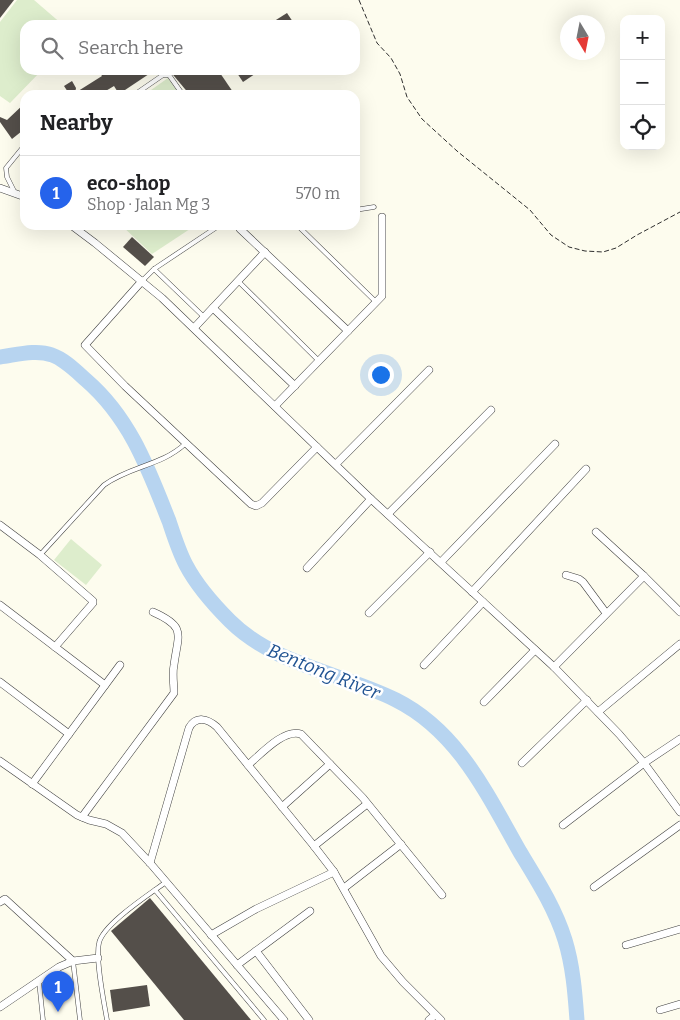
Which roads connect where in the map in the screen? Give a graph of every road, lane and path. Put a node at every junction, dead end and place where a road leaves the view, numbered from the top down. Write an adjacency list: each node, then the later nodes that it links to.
1 (359, 0): 12 (path)
2 (163, 75): 4 (lane)
3 (169, 75): 5 (lane)
4 (141, 90)
5 (180, 90)
6 (20, 151): 8 (lane)
7 (0, 188): 8 (street)
8 (16, 193): 9 (street)
9 (20, 195)
10 (374, 207): 11 (lane)
11 (360, 209)
12 (680, 212)
13 (382, 217): 22 (street)
14 (77, 230): 20 (street)
15 (212, 230): 19 (lane)
16 (245, 230): 18 (street)
17 (302, 230): 22 (lane)
18 (265, 252): 21 (street); 26 (street)
19 (154, 269): 20 (lane); 24 (lane)
20 (142, 281): 25 (street); 32 (street)
21 (238, 281): 23 (street); 27 (lane)
22 (376, 302): 26 (street)
23 (213, 308): 24 (street); 29 (street)
24 (204, 317): 25 (street)
25 (194, 328): 30 (street)
26 (348, 331): 27 (street)
27 (319, 361): 29 (street)
28 (429, 370): 35 (street)
29 (295, 386): 30 (street)
30 (276, 406): 34 (street)
31 (492, 410): 38 (street)
32 (185, 444): 34 (street); 42 (lane)
33 (555, 444): 43 (street)
34 (317, 447): 35 (street)
35 (336, 464): 37 (street)
36 (586, 469): 47 (street)
37 (371, 499): 38 (street); 44 (street)
38 (388, 514): 41 (street)
39 (0, 526): 42 (street)
40 (596, 532): 46 (street)
41 (430, 552): 43 (street); 52 (street)
42 (40, 555): 55 (street)
43 (441, 562): 47 (street)
44 (307, 568)
45 (566, 575): 53 (street)
46 (644, 576): 51 (street); 53 (street)
47 (472, 592): 48 (street)
48 (483, 602): 56 (street); 57 (street)
49 (0, 606): 55 (street)
50 (153, 612): 76 (street)
51 (680, 612)
52 (369, 613)
53 (606, 613): 59 (street)
54 (680, 644): 64 (street)
55 (55, 647): 61 (street)
56 (535, 650): 59 (street); 63 (street)
57 (424, 665)
58 (120, 666): 61 (street)
59 (554, 667): 62 (street)
60 (0, 682): 65 (street)
61 (105, 685): 65 (street)
62 (587, 700): 64 (street); 68 (street)
63 (484, 702)
64 (598, 712): 69 (street)
65 (69, 734): 72 (street)
66 (680, 739): 69 (street)
67 (0, 761): 72 (street)
68 (522, 763)
69 (644, 763): 75 (street); 78 (street)
70 (330, 764): 71 (street); 73 (street); 74 (street)
71 (248, 765): 74 (street); 81 (street)
72 (32, 784): 76 (street)
73 (367, 804): 79 (street); 80 (street)
74 (282, 807): 80 (street)
75 (680, 812)
76 (82, 818): 81 (street)
77 (680, 825): 84 (street)
78 (562, 826)
79 (401, 844): 85 (street); 87 (street)
80 (314, 846): 82 (street)
81 (150, 863): 83 (street)
82 (334, 872): 85 (street); 91 (street)
83 (166, 882): 86 (lane); 91 (street)
84 (594, 887)
85 (344, 888): 101 (street)
86 (155, 890): 94 (lane); 105 (lane)
87 (442, 895)
88 (2, 901): 95 (street)
89 (310, 911): 93 (street)
90 (680, 929): 92 (street)
91 (212, 935): 96 (street)
92 (626, 945)
93 (256, 951): 96 (street); 107 (street)
94 (98, 958): 95 (street); 104 (lane)
95 (72, 961): 97 (street); 103 (lane)
96 (237, 965): 106 (street)
97 (39, 981): 99 (street); 102 (lane)
98 (680, 1004): 100 (street)
99 (0, 1007)
100 (660, 1010)
101 (435, 1018)
102 (43, 1020)
103 (80, 1020)
104 (107, 1020)
105 (264, 1020)
106 (284, 1020)
107 (309, 1020)

